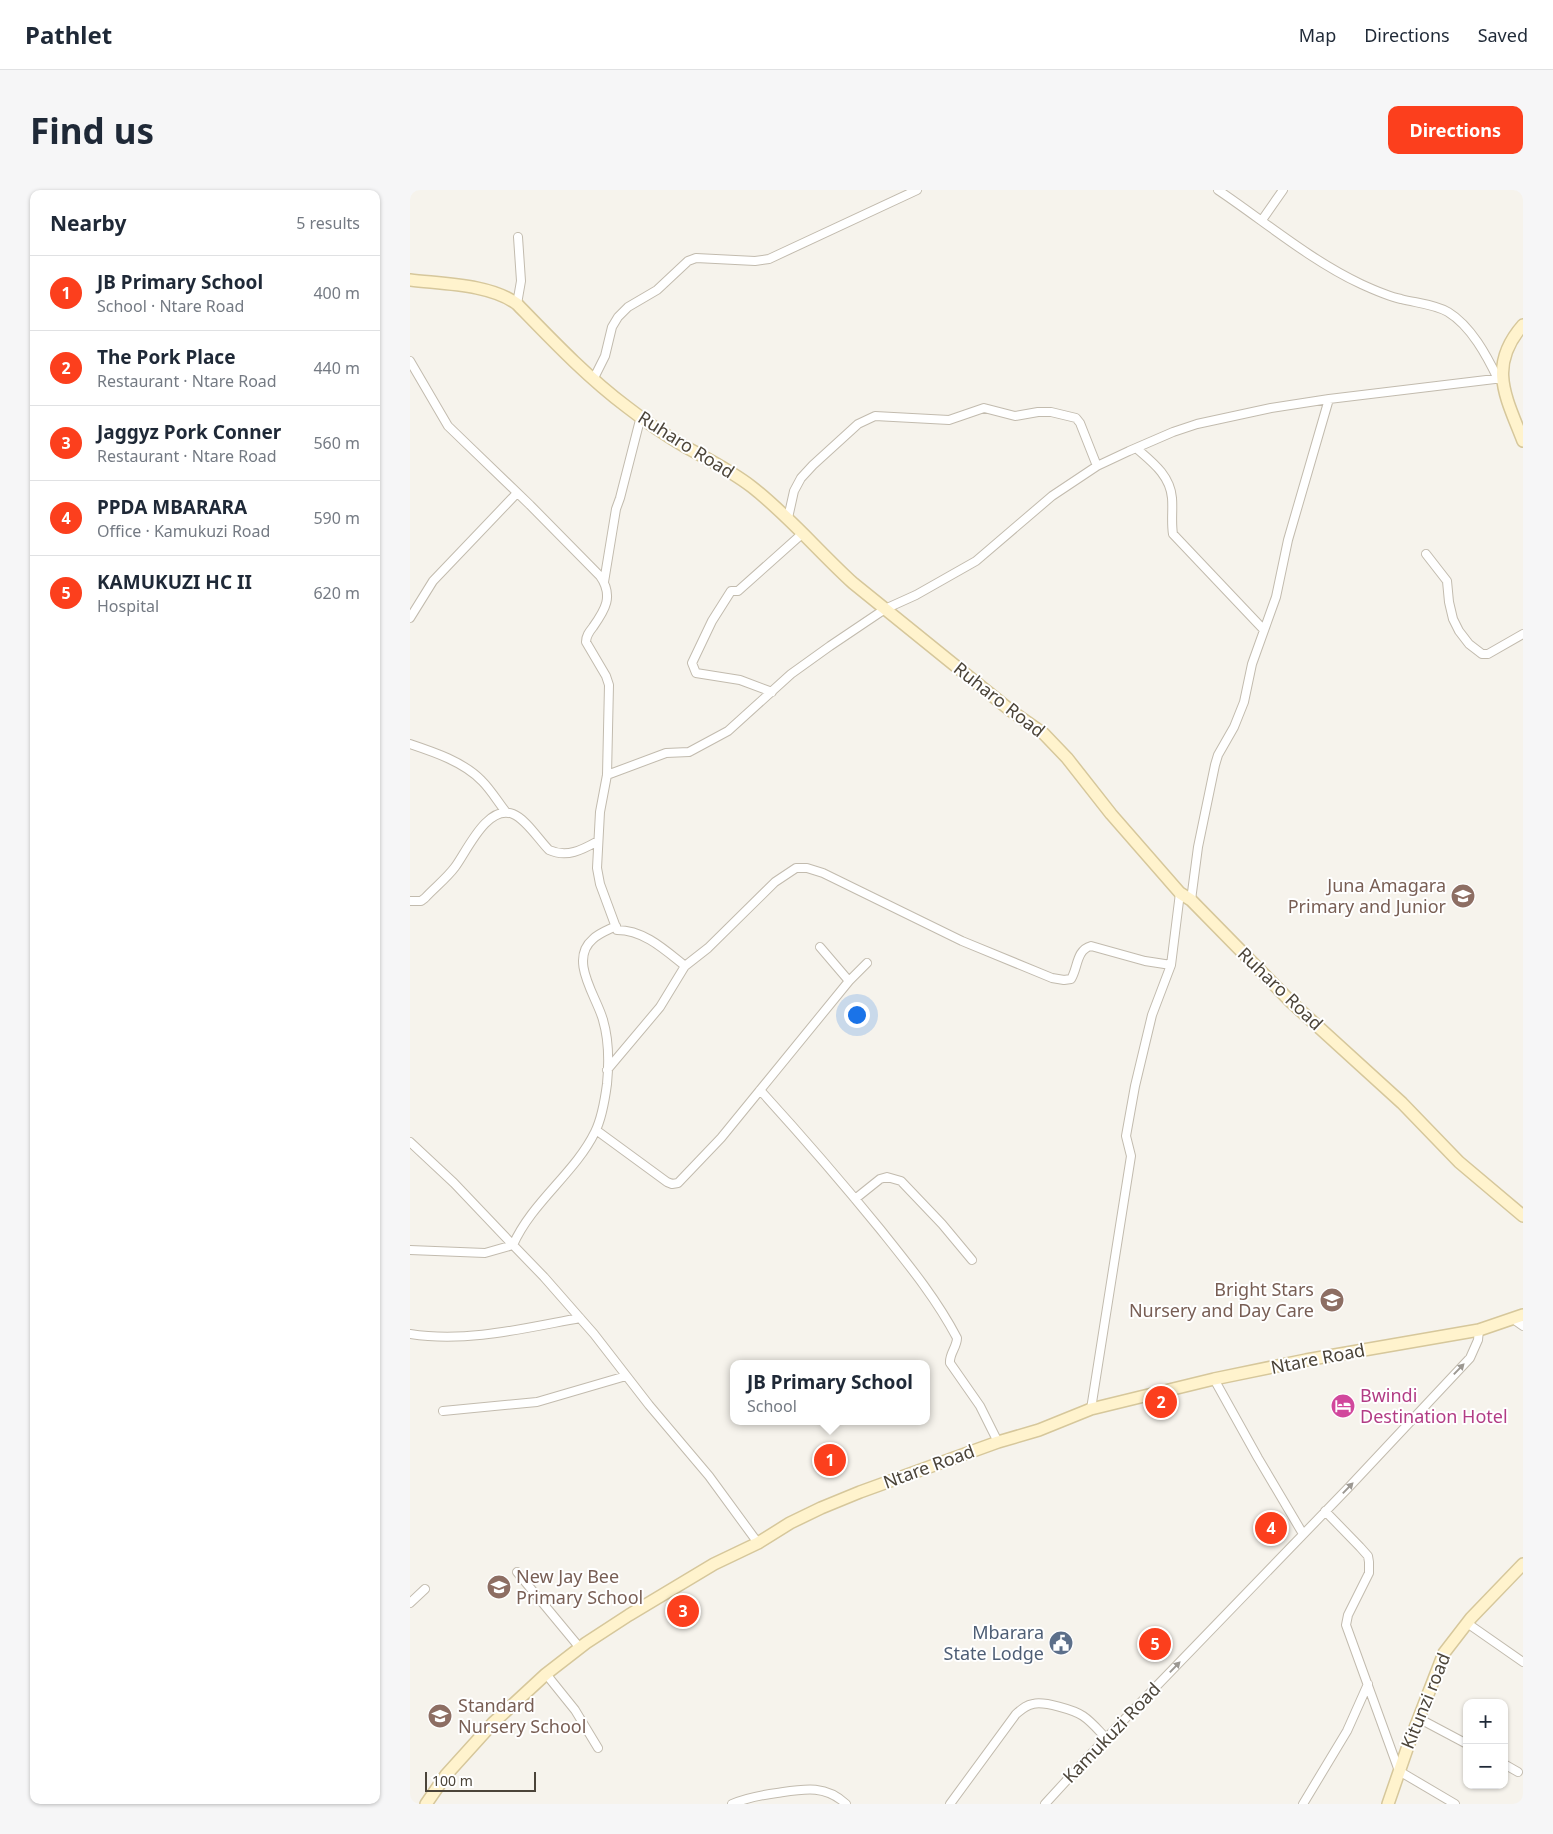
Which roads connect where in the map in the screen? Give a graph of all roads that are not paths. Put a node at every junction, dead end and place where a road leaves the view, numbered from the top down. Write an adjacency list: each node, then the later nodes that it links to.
1 (917, 190): 11 (street)
2 (1218, 190): 4 (street)
3 (1283, 190): 4 (street)
4 (1262, 220): 10 (street)
5 (518, 237): 7 (street)
6 (410, 280): 7 (street, Ruharo Road)
7 (517, 304): 11 (street, Ruharo Road)
8 (1523, 325): 10 (street)
9 (410, 361): 17 (street)
10 (1501, 379): 12 (street); 14 (street)
11 (593, 380): 13 (street, Ruharo Road)
12 (1330, 399): 15 (street); 24 (street)
13 (641, 416): 18 (street, Ruharo Road); 21 (street)
14 (1523, 441)
15 (1136, 448): 16 (street); 24 (street)
16 (1097, 466): 18 (street); 22 (street)
17 (517, 492): 21 (street); 23 (street)
18 (788, 518): 19 (street, Ruharo Road)
19 (803, 533): 22 (street, Ruharo Road); 26 (street)
20 (1426, 554): 25 (street)
21 (604, 582): 28 (street)
22 (885, 609): 26 (street); 31 (street, Ruharo Road)
23 (410, 618)
24 (1264, 630): 32 (street)
25 (1523, 634)
26 (772, 692): 28 (street)
27 (410, 744): 29 (street)
28 (607, 775): 30 (street)
29 (506, 812): 30 (street); 33 (street)
30 (598, 841): 34 (street)
31 (1180, 893): 32 (street, Ruharo Road); 37 (street)
32 (1191, 900): 45 (street, Ruharo Road)
33 (410, 901)
34 (616, 926): 38 (street); 40 (street)
35 (820, 947): 39 (street)
36 (867, 964): 39 (street)
37 (1172, 964): 38 (street); 56 (street)
38 (685, 966): 40 (street)
39 (850, 981): 41 (street)
40 (607, 1070): 42 (street)
41 (760, 1090): 42 (street); 44 (street)
42 (596, 1130): 46 (street)
43 (410, 1142): 46 (street)
44 (855, 1199): 48 (street); 58 (street)
45 (1523, 1216)
46 (513, 1245): 47 (street); 50 (street)
47 (410, 1250)
48 (972, 1260)
49 (1518, 1317): 51 (street); 52 (street, Ntare Road)
50 (580, 1318): 53 (street); 54 (street)
51 (1523, 1326)
52 (1479, 1330): 55 (street, Ntare Road); 59 (street, Kamukuzi Road, one-way to 52)
53 (410, 1334)
54 (626, 1376): 57 (street); 61 (street)
55 (1214, 1380): 56 (street, Ntare Road); 60 (street)
56 (1091, 1409): 58 (street, Ntare Road)
57 (443, 1411)
58 (998, 1442): 61 (street, Ntare Road)
59 (1325, 1511): 60 (street, Kamukuzi Road); 70 (street)
60 (1304, 1534): 72 (street, Kamukuzi Road, one-way to 60)
61 (758, 1543): 67 (street, Ntare Road)
62 (1523, 1564): 66 (street, Kitunzi road)
63 (517, 1572): 67 (street)
64 (425, 1589): 65 (street)
65 (410, 1603)
66 (1467, 1623): 68 (street); 71 (street, Kitunzi road)
67 (580, 1648): 69 (street, Ntare Road)
68 (1523, 1662)
69 (546, 1674): 74 (street); 78 (street, Ntare Road)
70 (1368, 1684): 76 (street); 83 (street)
71 (1418, 1718): 73 (street); 76 (street, Kitunzi road)
72 (1106, 1738): 81 (street); 82 (street, Kamukuzi Road)
73 (1463, 1742)
74 (598, 1748)
75 (1508, 1766): 77 (street)
76 (1398, 1770): 84 (street, Kitunzi road); 85 (street)
77 (1518, 1772)
78 (426, 1804)
79 (732, 1804): 80 (street)
80 (846, 1804)
81 (950, 1804)
82 (1044, 1804)
83 (1303, 1804)
84 (1388, 1804)
85 (1455, 1804)

